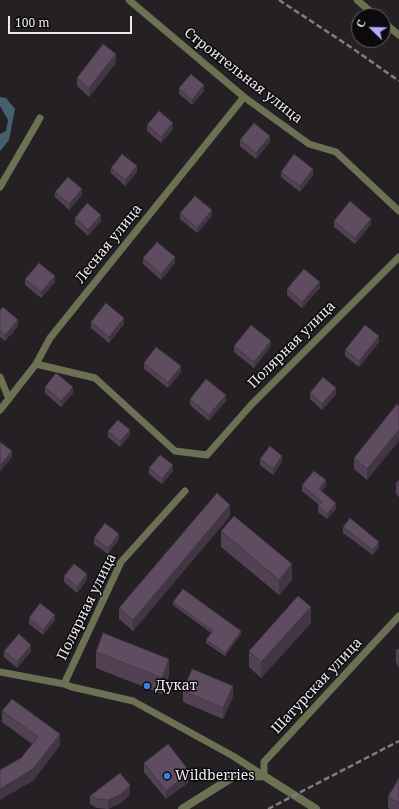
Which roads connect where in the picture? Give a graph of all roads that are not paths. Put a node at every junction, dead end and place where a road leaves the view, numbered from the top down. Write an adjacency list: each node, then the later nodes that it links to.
1 (129, 0): 6 (street, Строительная улица)
2 (357, 0): 3 (street)
3 (366, 8)
4 (391, 28): 5 (street)
5 (399, 35)
6 (244, 97): 9 (street, Строительная улица); 11 (street, Лесная улица)
7 (40, 118): 8 (street)
8 (0, 187)
9 (399, 211)
10 (399, 257): 11 (street, Полярная улица)
11 (36, 364): 13 (street, Лесная улица)
12 (0, 377): 13 (street)
13 (8, 399): 14 (street, Лесная улица)
14 (0, 410)
15 (185, 491): 18 (street, Полярная улица)
16 (399, 616): 19 (street, Шатурская улица)
17 (0, 672): 18 (street)
18 (64, 684): 19 (street)
19 (264, 776): 20 (street); 21 (street)
20 (182, 809)
21 (316, 809)

